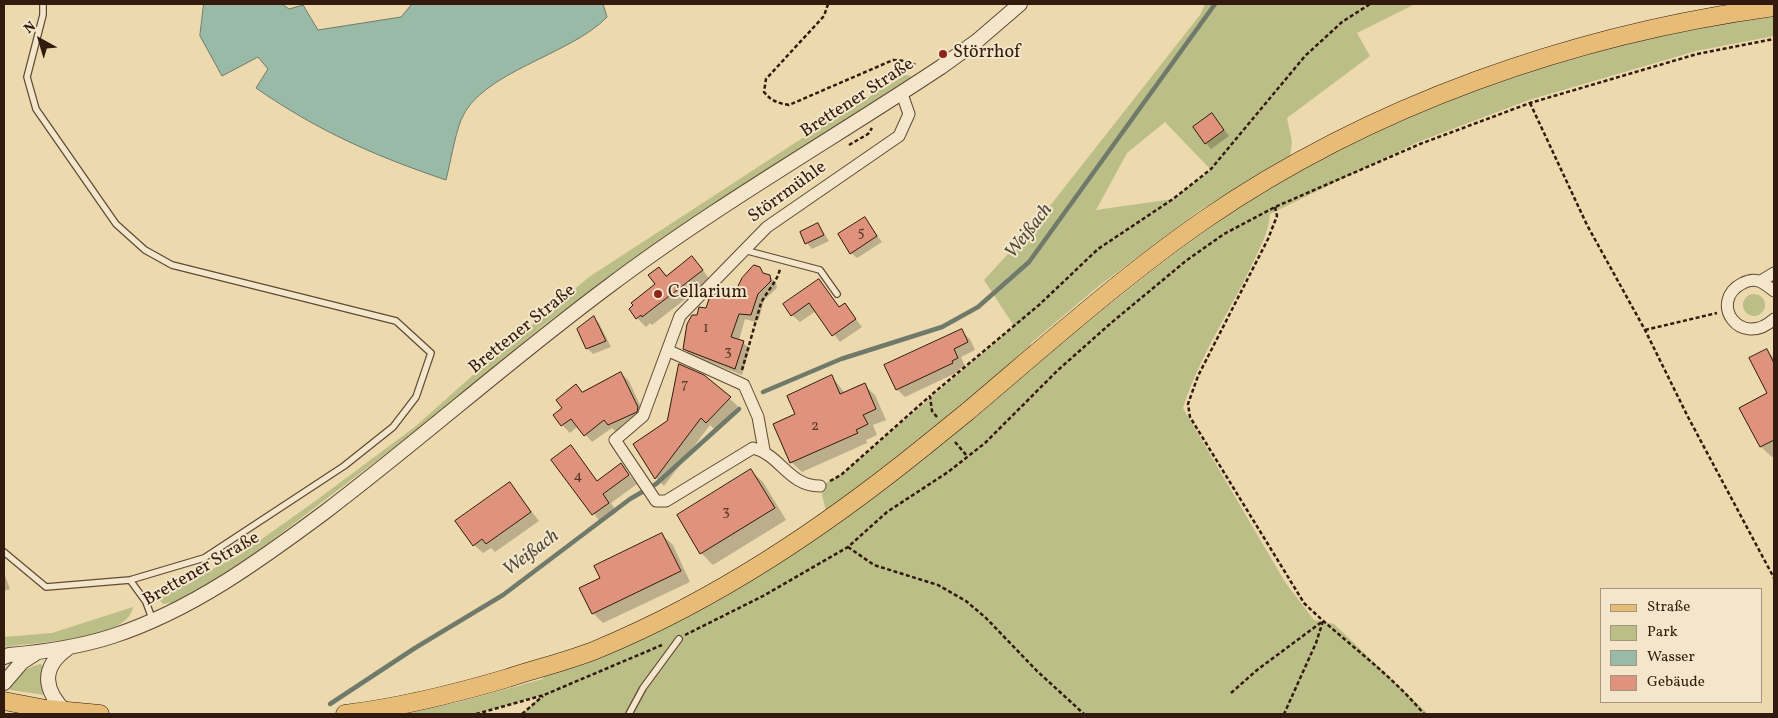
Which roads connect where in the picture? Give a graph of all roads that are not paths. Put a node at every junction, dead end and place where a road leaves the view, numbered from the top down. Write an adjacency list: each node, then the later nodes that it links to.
1 (43, 4): 15 (lane)
2 (1020, 4): 4 (street, Brettener Straße)
3 (1774, 7): 25 (main road, bridge)
4 (902, 94): 5 (street, Störrmühle); 16 (street, Brettener Straße)
5 (744, 250): 9 (lane); 11 (street, Störrmühle)
6 (1774, 273): 7 (street)
7 (1761, 281): 8 (street); 10 (street)
8 (1774, 291)
9 (837, 294)
10 (1774, 319)
11 (669, 351): 12 (street); 12 (street, Störrmühle)
12 (764, 450): 13 (street)
13 (820, 486)
14 (4, 552): 15 (lane)
15 (130, 580): 16 (lane)
16 (153, 621): 18 (street, Brettener Straße)
17 (679, 639): 26 (lane)
18 (67, 649): 19 (street, Brettener Straße); 23 (street)
19 (37, 653): 20 (street, Brettener Straße); 21 (street)
20 (4, 657)
21 (4, 683)
22 (4, 701): 23 (main road)
23 (66, 712): 24 (main road)
24 (100, 714)
25 (345, 714)
26 (630, 714)

